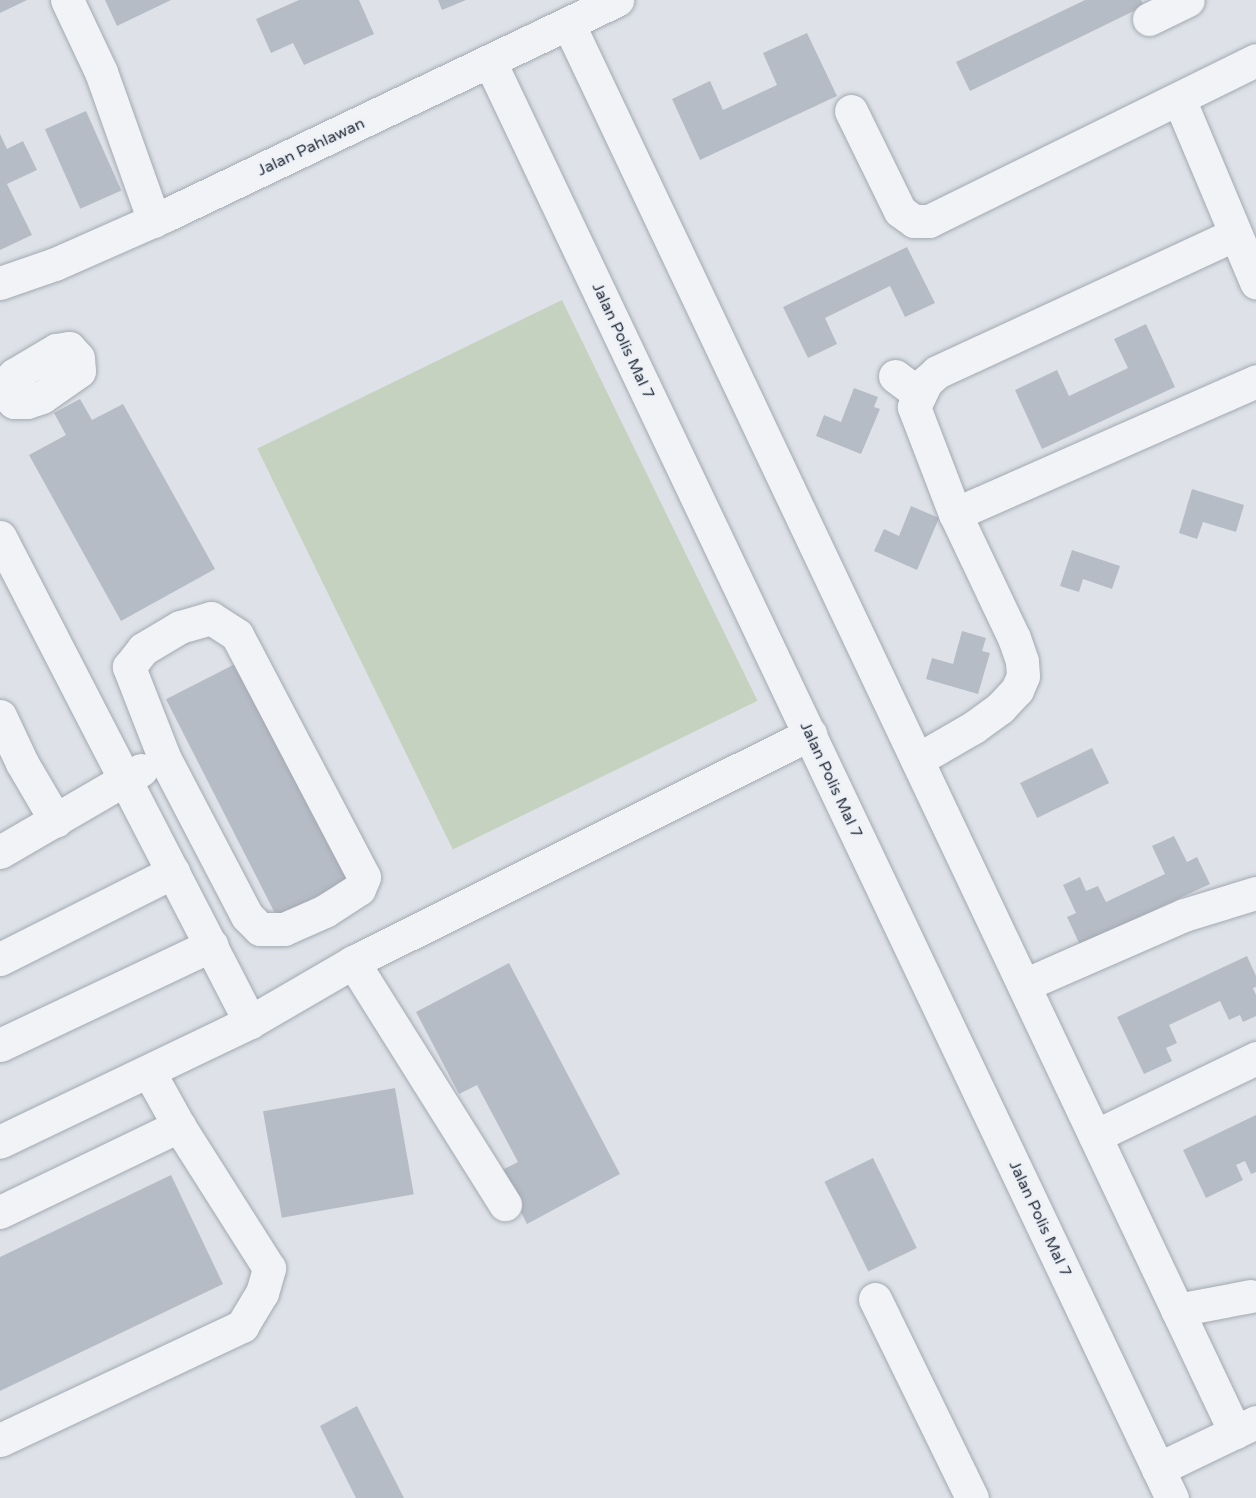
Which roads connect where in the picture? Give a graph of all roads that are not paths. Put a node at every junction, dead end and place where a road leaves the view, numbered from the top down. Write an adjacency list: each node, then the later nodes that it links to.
1 (67, 0): 10 (street)
2 (617, 0): 5 (street, Jalan Pahlawan)
3 (1188, 0): 4 (street)
4 (1149, 19)
5 (569, 25): 7 (street, Jalan Pahlawan); 20 (street)
6 (1256, 60): 8 (street)
7 (490, 62): 10 (street, Jalan Pahlawan); 18 (street, Jalan Polis Mal 7)
8 (1179, 99): 9 (street); 11 (street)
9 (851, 111)
10 (154, 221): 13 (street, Jalan Pahlawan)
11 (1234, 235): 12 (street); 15 (street)
12 (1256, 282)
13 (0, 283)
14 (1256, 381): 15 (street)
15 (955, 514): 20 (street)
16 (0, 537): 22 (street)
17 (0, 716): 21 (street)
18 (810, 734): 29 (street); 45 (street, Jalan Polis Mal 7)
19 (164, 756): 19 (street); 22 (street)
20 (918, 760): 30 (street)
21 (11, 768): 23 (street)
22 (124, 781): 23 (street); 25 (street)
23 (56, 821): 24 (street)
24 (0, 852)
25 (173, 872): 27 (street); 28 (street)
26 (1256, 893): 30 (street)
27 (212, 945): 31 (street); 32 (street)
28 (0, 959)
29 (353, 962): 31 (street); 38 (street)
30 (1024, 985): 36 (street)
31 (250, 1022): 34 (street)
32 (0, 1045)
33 (1256, 1058): 36 (street)
34 (149, 1072): 35 (street); 37 (street)
35 (179, 1126): 39 (street); 44 (street)
36 (1095, 1136): 42 (street)
37 (0, 1142)
38 (505, 1203)
39 (0, 1212)
40 (1251, 1296): 42 (street)
41 (875, 1299): 46 (street)
42 (1178, 1311): 43 (street)
43 (1245, 1427): 45 (street)
44 (0, 1440)
45 (1158, 1469): 47 (street, Jalan Polis Mal 7)
46 (972, 1498)
47 (1172, 1498)

